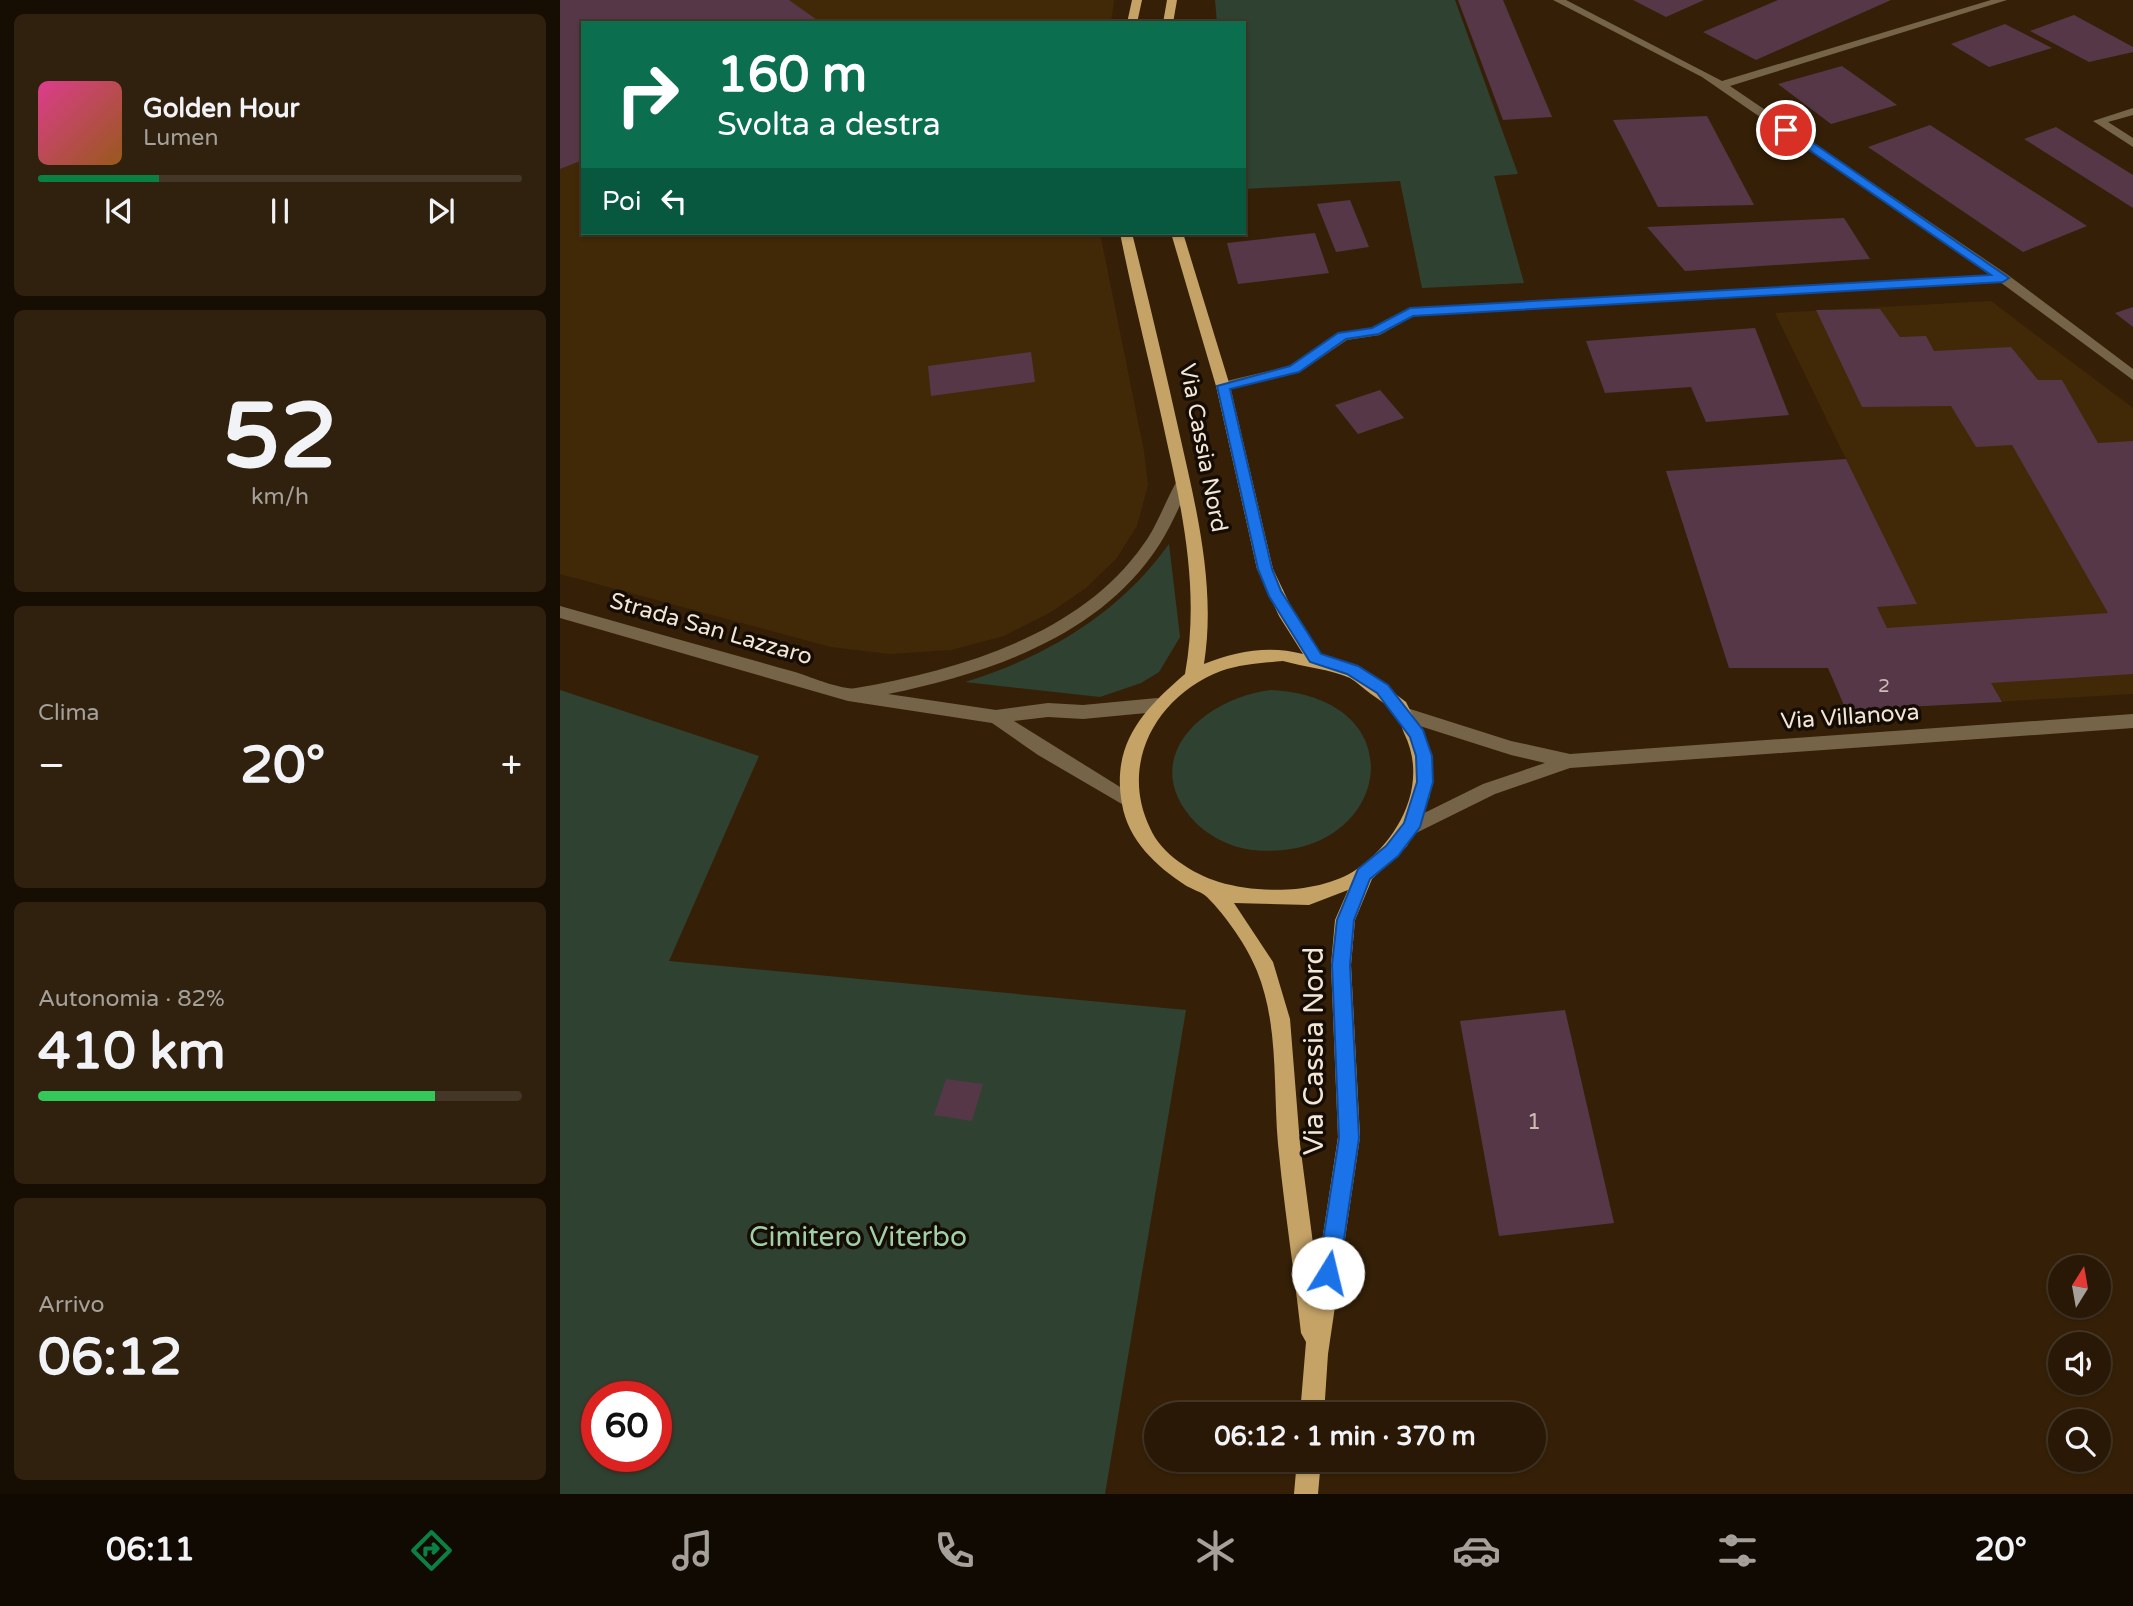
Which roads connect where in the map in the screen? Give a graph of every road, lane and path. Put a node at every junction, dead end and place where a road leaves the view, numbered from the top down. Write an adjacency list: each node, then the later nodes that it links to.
1 (1137, 0): 5 (main road)
2 (1172, 0): 6 (main road)
3 (2002, 0): 7 (street)
4 (1564, 1): 7 (street)
5 (1132, 21)
6 (1168, 21)
7 (1721, 85): 12 (street)
8 (2133, 111): 9 (street)
9 (2133, 143)
10 (1126, 235): 15 (main road, Via Cassia Nord)
11 (1178, 235): 14 (main road, Via Cassia Nord)
12 (2003, 278): 13 (street); 14 (street)
13 (2133, 376)
14 (1223, 386): 17 (main road, Via Cassia Nord)
15 (1183, 483): 18 (main road, Via Cassia Nord); 19 (street, Strada San Lazzaro)
16 (560, 612): 19 (street, Strada San Lazzaro)
17 (1315, 658): 18 (main road, Via Cassia Nord); 21 (main road, Via Cassia Nord)
18 (1193, 677): 20 (main road, Via Cassia Nord)
19 (848, 694): 22 (street, Strada San Lazzaro)
20 (1157, 705): 22 (street, Strada San Lazzaro); 25 (main road, Via Cassia Nord)
21 (1407, 715): 24 (street, Via Villanova); 26 (main road, Via Cassia Nord)
22 (996, 718): 25 (street, Strada San Lazzaro)
23 (2133, 722): 24 (street, Via Villanova)
24 (1570, 761): 26 (street, Via Villanova)
25 (1127, 800): 28 (main road, Via Cassia Nord)
26 (1412, 827): 27 (main road, Via Cassia Nord)
27 (1364, 875): 28 (main road, Via Cassia Nord); 29 (main road, Via Cassia Nord)
28 (1214, 891): 29 (main road, Via Cassia Nord)
29 (1316, 1354): 30 (main road, Via Cassia Nord)
30 (1313, 1402)
31 (1308, 1472): 32 (main road)
32 (1306, 1494)

